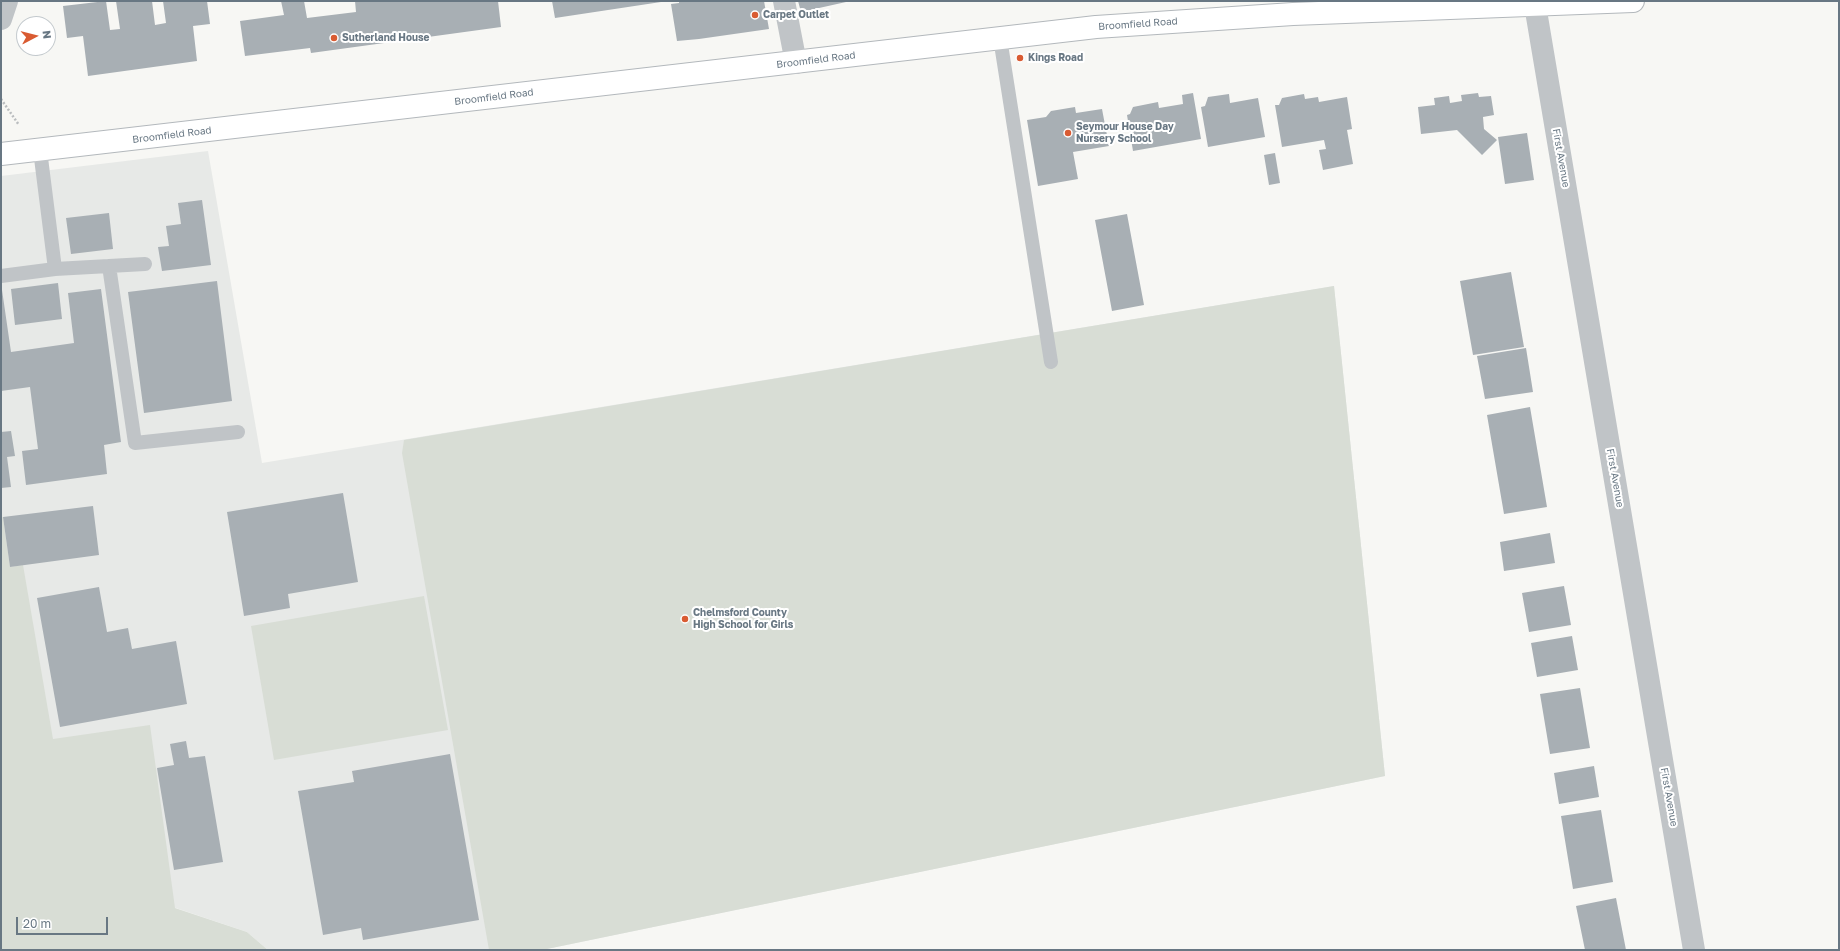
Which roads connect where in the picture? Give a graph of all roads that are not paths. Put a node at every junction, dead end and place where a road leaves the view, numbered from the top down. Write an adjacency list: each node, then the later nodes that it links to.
1 (7, 1): 6 (street)
2 (784, 1): 8 (street)
3 (1633, 1): 4 (main road, Broomfield Road)
4 (1535, 5): 5 (main road, Broomfield Road); 17 (street, First Avenue)
5 (1390, 6): 7 (main road, Broomfield Road)
6 (1, 19)
7 (1000, 38): 8 (main road, Broomfield Road); 15 (lane)
8 (796, 63): 9 (main road, Broomfield Road)
9 (40, 150): 10 (main road, Broomfield Road); 13 (lane)
10 (1, 154)
11 (145, 264): 12 (lane)
12 (109, 266): 13 (lane); 16 (lane)
13 (55, 269): 14 (lane)
14 (1, 276)
15 (1051, 362)
16 (238, 432)
17 (1694, 950)

